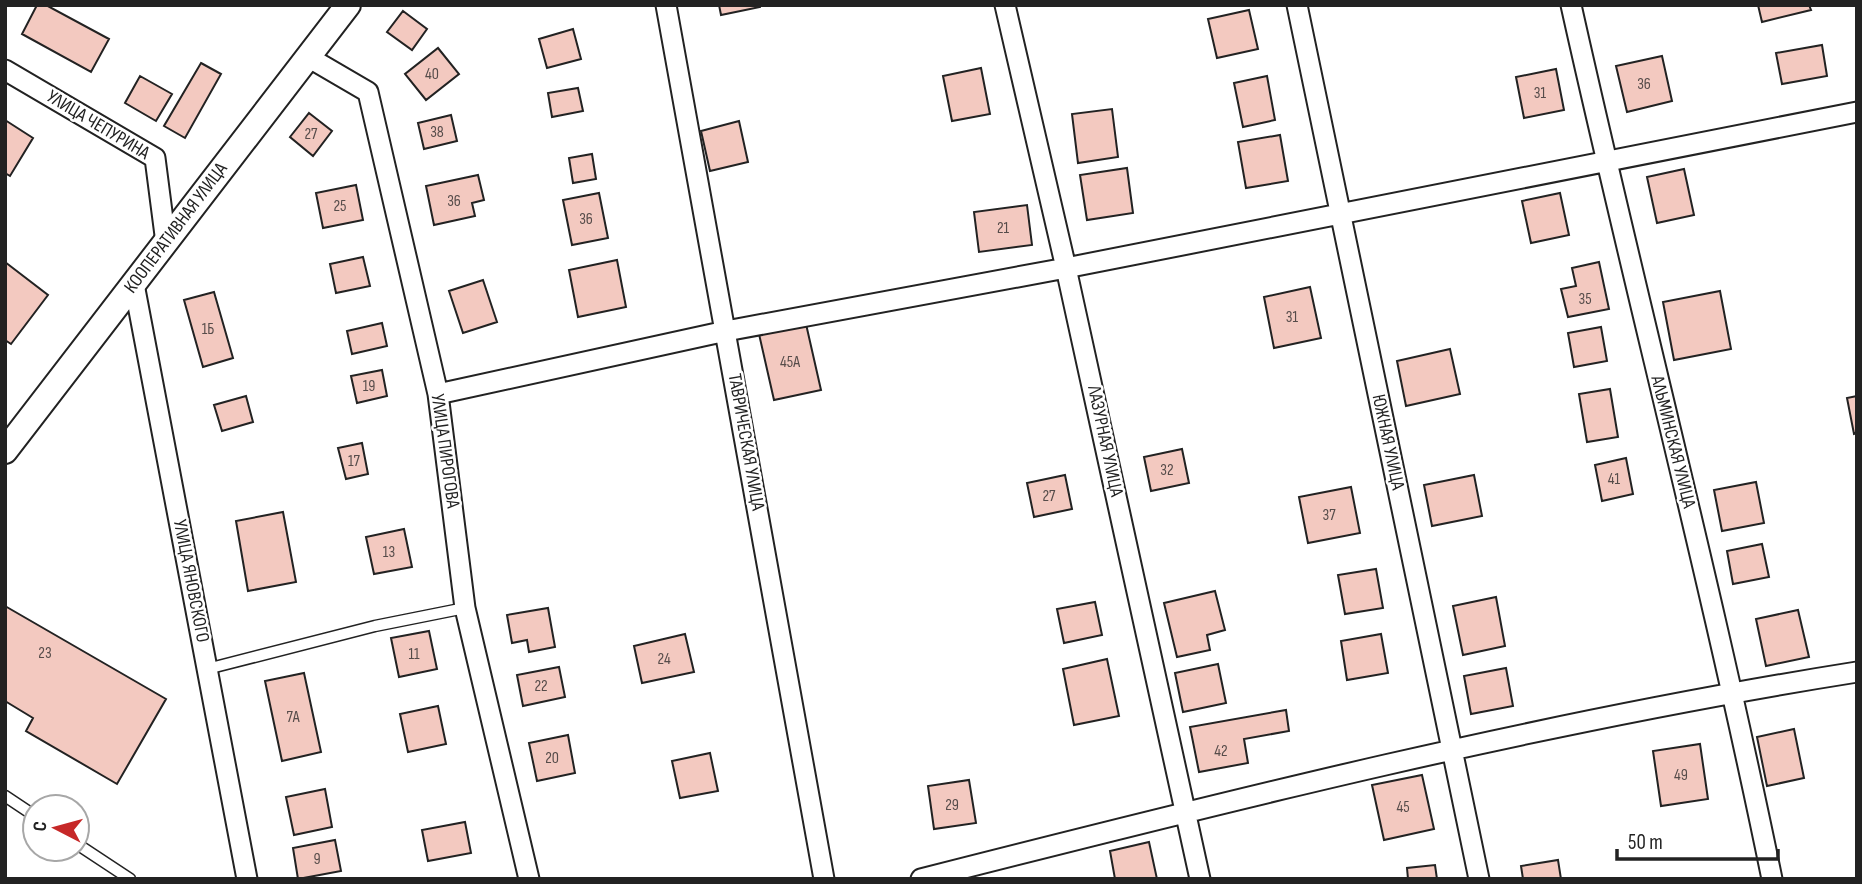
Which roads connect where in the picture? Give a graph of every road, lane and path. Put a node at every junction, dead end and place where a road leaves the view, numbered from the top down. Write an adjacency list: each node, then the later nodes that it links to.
1 (348, 5): 6 (street, КООПЕРАТИВНАЯ УЛИЦА)
2 (666, 5): 14 (street, ТАВРИЧЕСКАЯ УЛИЦА)
3 (1005, 5): 12 (street, ЛАЗУРНАЯ УЛИЦА)
4 (1297, 5): 10 (street, ЮЖНАЯ УЛИЦА)
5 (1572, 5): 9 (street, АЛЬМИНСКАЯ УЛИЦА)
6 (308, 57): 11 (street, КООПЕРАТИВНАЯ УЛИЦА); 15 (street, УЛИЦА ПИРОГОВА)
7 (5, 69): 11 (street, УЛИЦА ЧЕПУРИНА)
8 (1857, 112): 9 (street)
9 (1606, 161): 10 (street); 20 (street, АЛЬМИНСКАЯ УЛИЦА)
10 (1339, 213): 12 (street); 21 (street, ЮЖНАЯ УЛИЦА)
11 (166, 243): 13 (street, КООПЕРАТИВНАЯ УЛИЦА)
12 (1066, 268): 14 (street); 24 (street, ЛАЗУРНАЯ УЛИЦА)
13 (134, 284): 16 (street, КООПЕРАТИВНАЯ УЛИЦА); 18 (street, УЛИЦА ЯНОВСКОГО)
14 (726, 331): 15 (street); 29 (street, ТАВРИЧЕСКАЯ УЛИЦА)
15 (438, 394): 17 (street, УЛИЦА ПИРОГОВА)
16 (5, 451)
17 (465, 608): 18 (lane); 28 (street, УЛИЦА ПИРОГОВА)
18 (207, 669): 27 (street, УЛИЦА ЯНОВСКОГО)
19 (1857, 672): 20 (street)
20 (1734, 692): 21 (street); 33 (street, АЛЬМИНСКАЯ УЛИЦА)
21 (1454, 750): 24 (street); 32 (street, ЮЖНАЯ УЛИЦА)
22 (5, 796): 23 (lane)
23 (21, 807)
24 (1186, 811): 30 (street); 31 (street, ЛАЗУРНАЯ УЛИЦА)
25 (91, 853): 26 (lane)
26 (130, 879)
27 (247, 879)
28 (529, 879)
29 (824, 879)
30 (921, 879)
31 (1200, 879)
32 (1479, 879)
33 (1772, 879)

